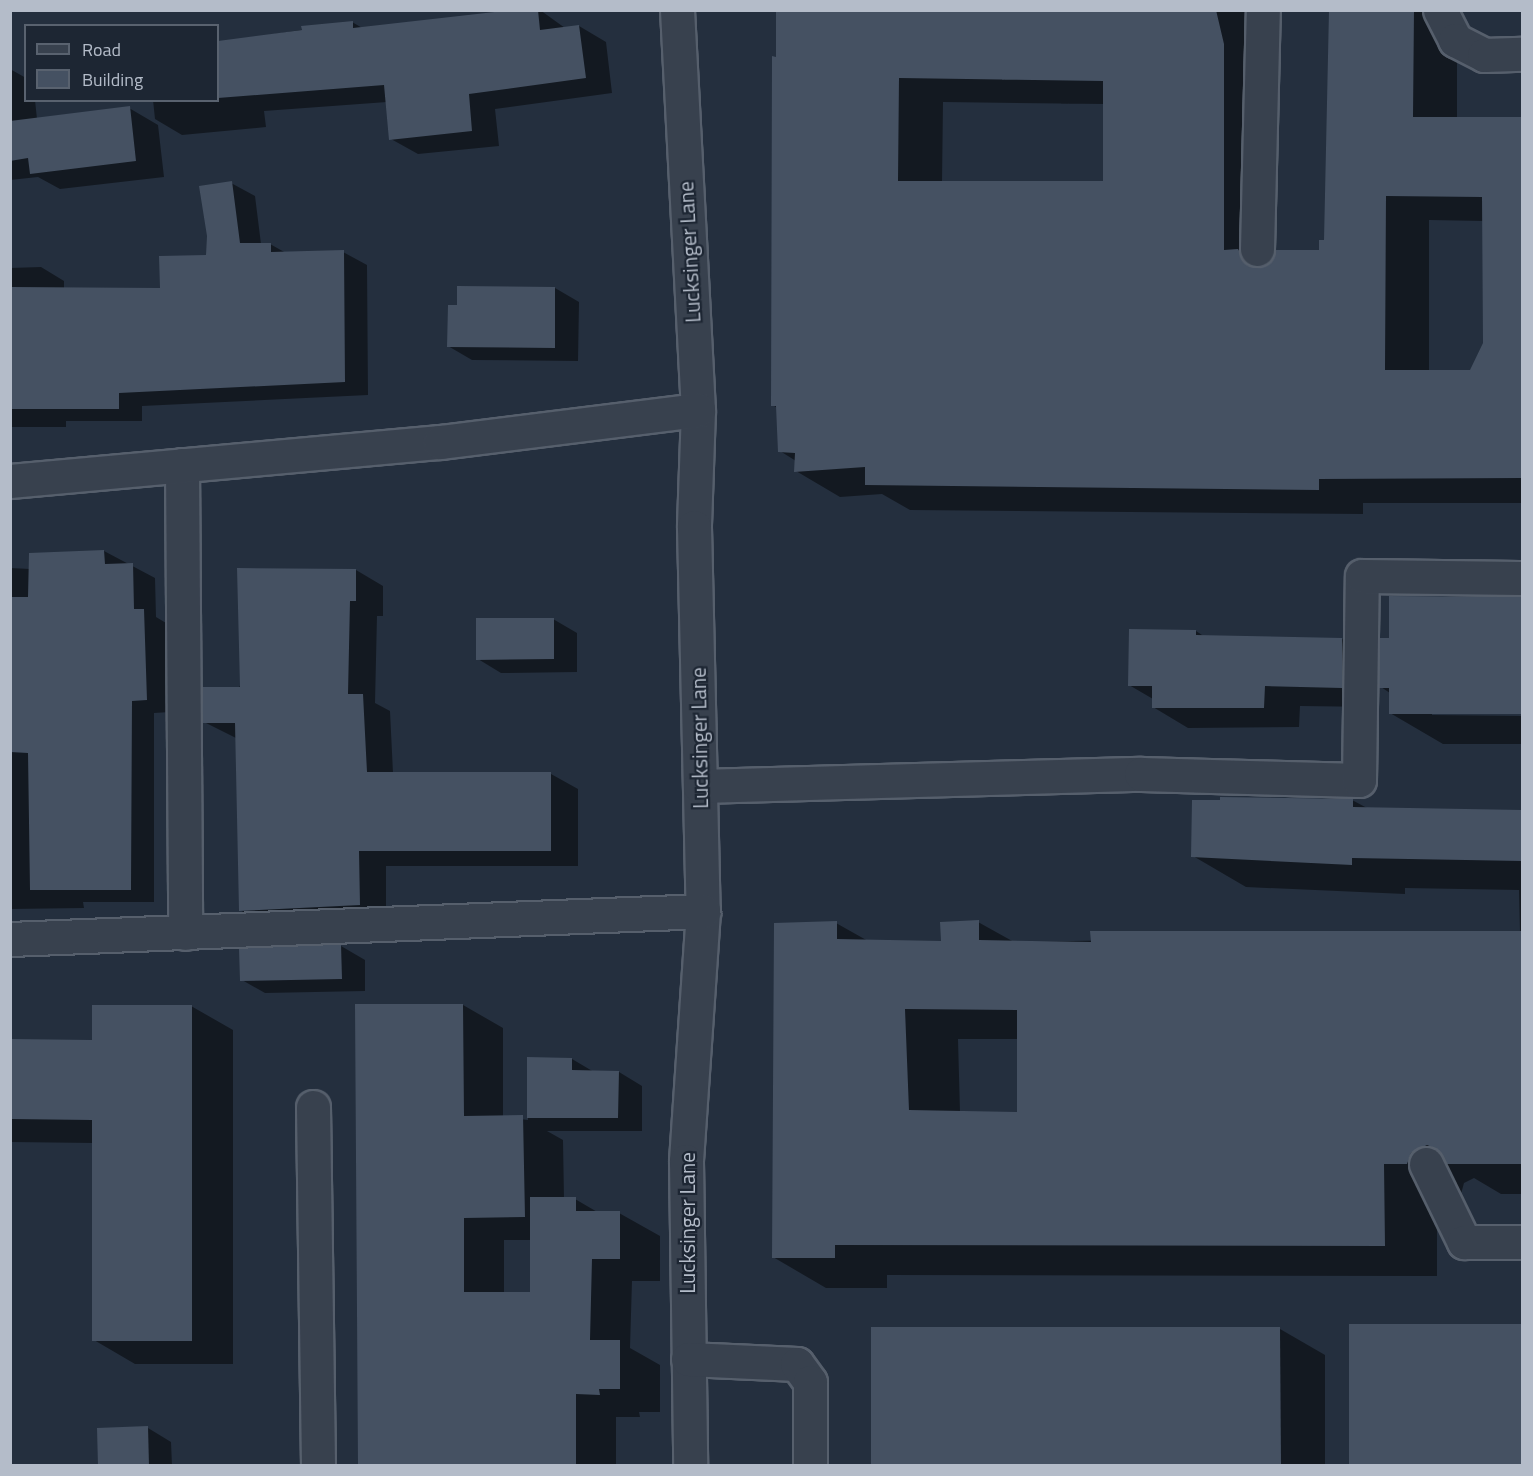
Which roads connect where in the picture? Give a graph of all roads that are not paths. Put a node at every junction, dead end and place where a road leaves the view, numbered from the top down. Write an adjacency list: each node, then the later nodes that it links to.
1 (677, 10): 6 (street, Lucksinger Lane)
2 (1263, 10): 5 (street)
3 (1440, 10): 4 (street)
4 (1522, 54)
5 (1257, 249)
6 (698, 410): 7 (street); 10 (street, Lucksinger Lane)
7 (182, 465): 8 (street); 12 (street)
8 (10, 481)
9 (1522, 578): 10 (street)
10 (700, 786): 11 (street, Lucksinger Lane)
11 (703, 911): 12 (street); 17 (street, Lucksinger Lane)
12 (184, 933): 13 (street)
13 (10, 939)
14 (313, 1107): 18 (street)
15 (1426, 1164): 16 (street)
16 (1522, 1242)
17 (688, 1359): 19 (street, Lucksinger Lane); 20 (street)
18 (318, 1466)
19 (690, 1466)
20 (810, 1466)

